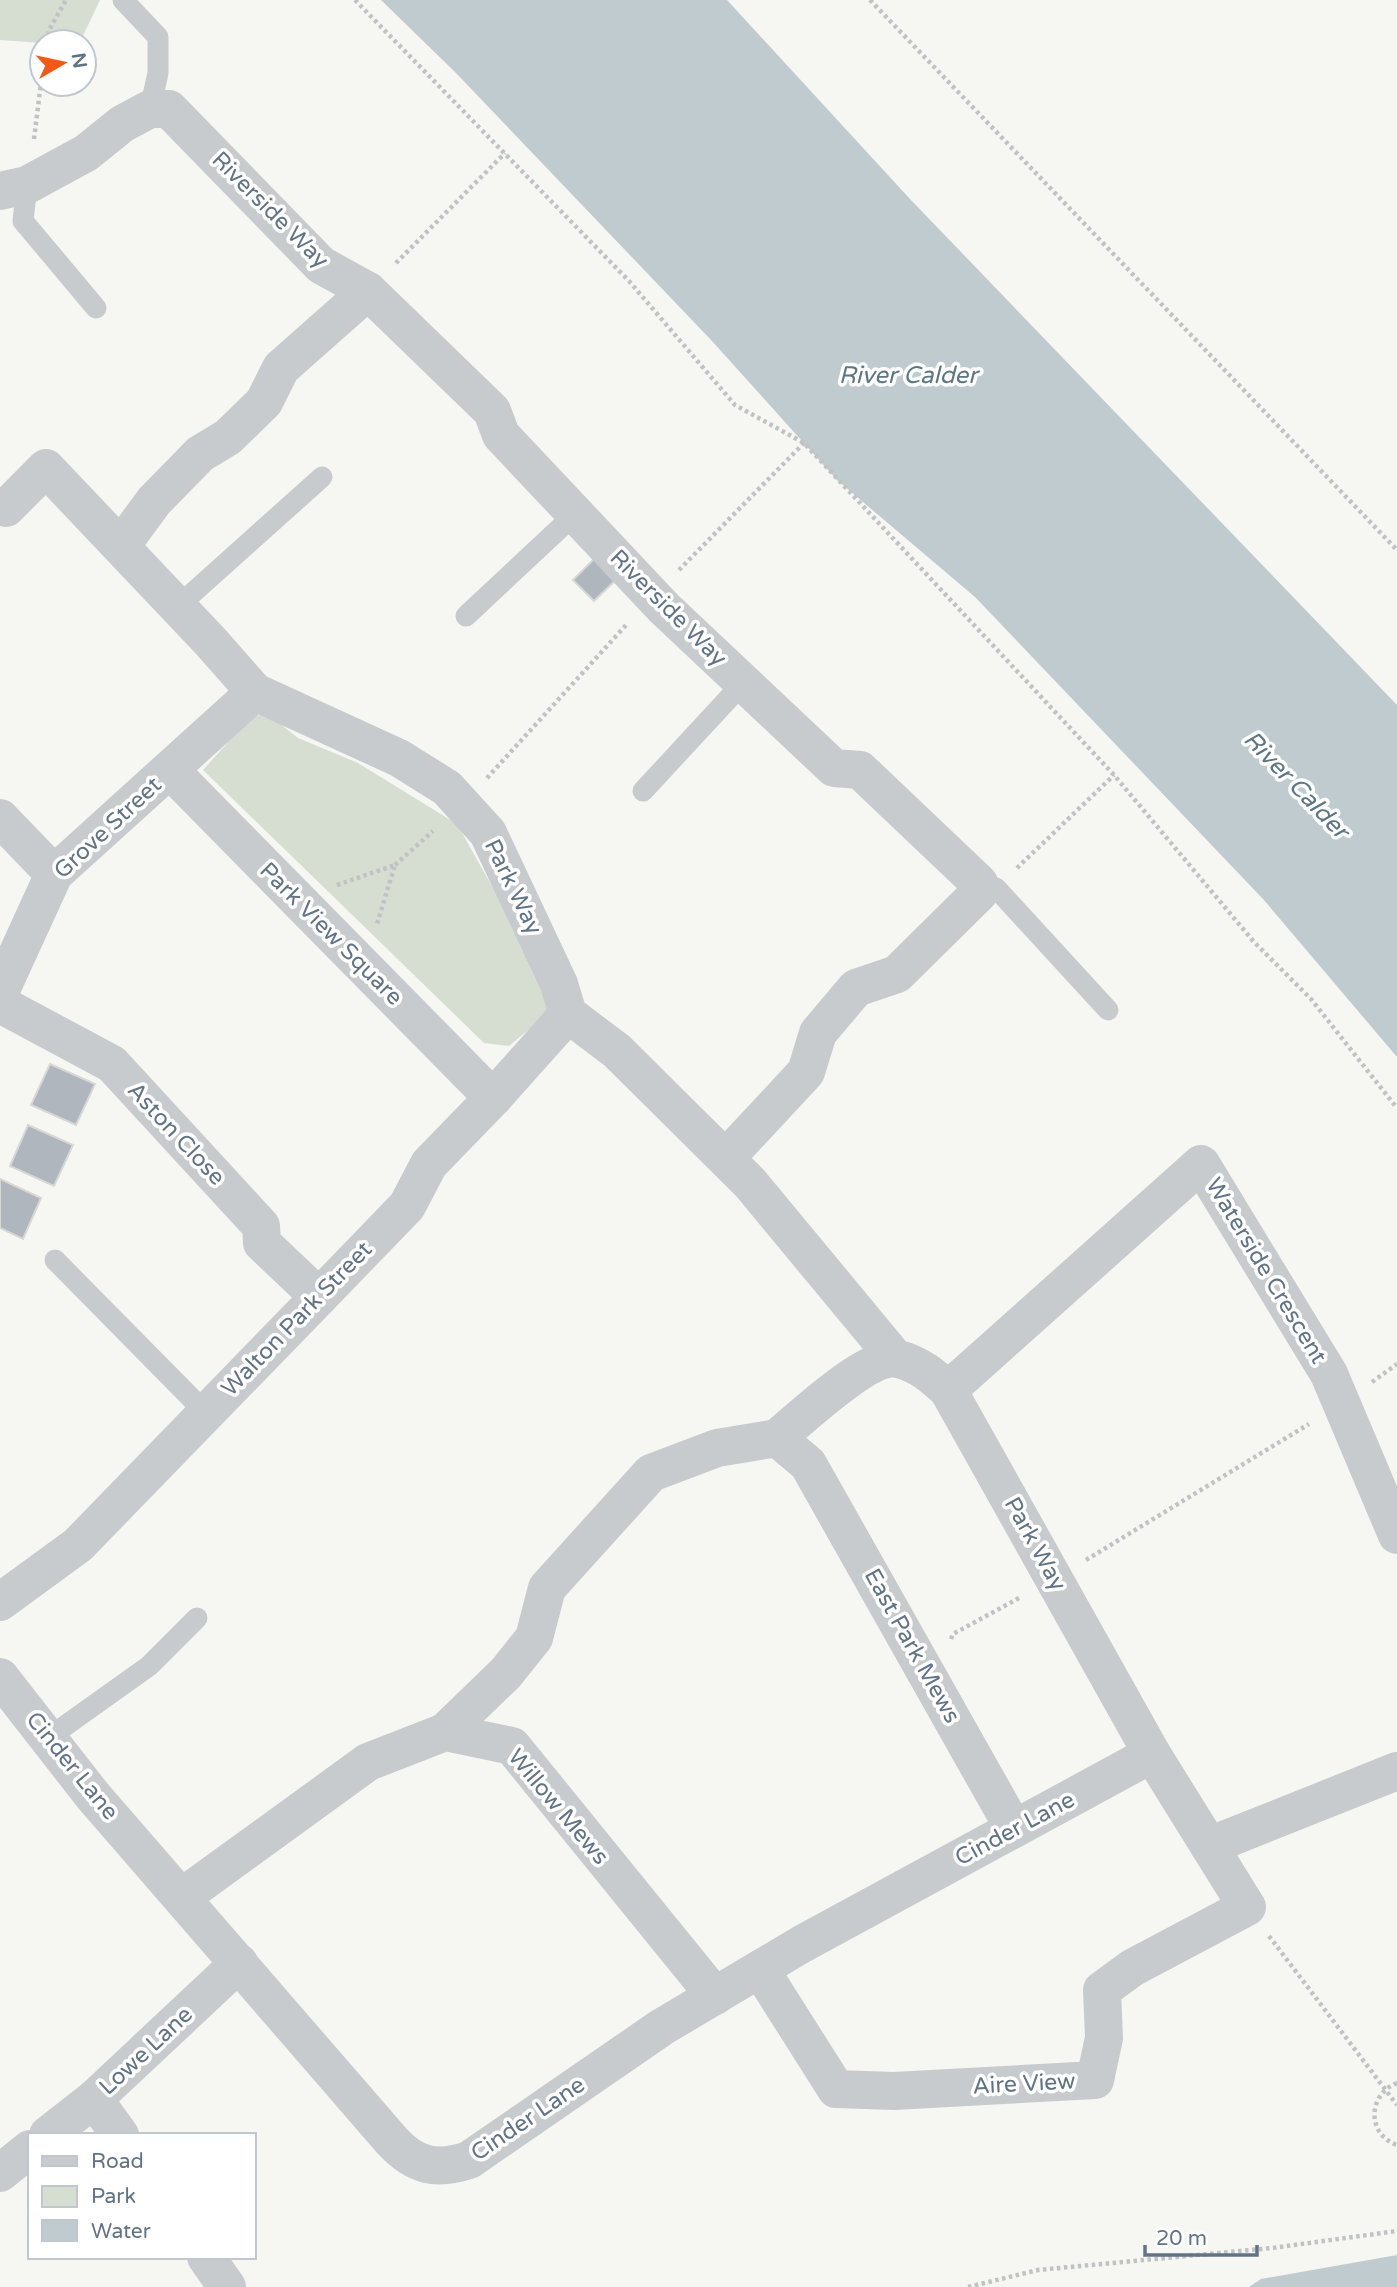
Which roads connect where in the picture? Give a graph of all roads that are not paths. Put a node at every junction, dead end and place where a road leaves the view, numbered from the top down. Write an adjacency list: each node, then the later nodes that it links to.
1 (124, 0): 2 (lane)
2 (150, 109): 3 (street); 4 (street, Riverside Way)
3 (14, 188): 5 (lane)
4 (368, 291): 8 (street, Riverside Way); 9 (street)
5 (96, 308)
6 (322, 477): 10 (lane)
7 (6, 508): 9 (street, Park Way)
8 (575, 514): 11 (lane); 12 (street, Riverside Way)
9 (121, 546): 10 (street, Park Way)
10 (177, 607): 13 (street, Park Way)
11 (466, 616)
12 (743, 683): 15 (lane); 18 (street, Riverside Way)
13 (255, 692): 14 (street, Grove Street); 22 (street, Park Way)
14 (170, 770): 17 (street, Grove Street); 23 (street, Park View Square)
15 (643, 792)
16 (0, 818): 17 (street)
17 (54, 874): 19 (street, Grove Street)
18 (988, 885): 21 (lane); 24 (street)
19 (0, 992)
20 (0, 1004): 26 (street, Aston Close)
21 (1108, 1010)
22 (568, 1014): 23 (street, Walton Park Street); 24 (street, Park Way)
23 (493, 1098): 26 (street, Walton Park Street)
24 (726, 1158): 27 (street, Park Way)
25 (55, 1261): 29 (lane)
26 (319, 1297): 29 (street, Walton Park Street)
27 (895, 1358): 28 (street, Park Way); 30 (street)
28 (948, 1390): 31 (street, Waterside Crescent); 37 (street, Park Way)
29 (206, 1413): 32 (street, Walton Park Street)
30 (777, 1438): 35 (street); 39 (street, East Park Mews)
31 (1397, 1535)
32 (0, 1602)
33 (197, 1618): 36 (lane)
34 (0, 1677): 36 (street, Cinder Lane)
35 (445, 1732): 41 (street); 45 (street, Willow Mews)
36 (48, 1738): 41 (street, Cinder Lane)
37 (1152, 1754): 39 (street, Cinder Lane); 40 (street, Park Way)
38 (1397, 1771): 40 (street)
39 (1014, 1829): 44 (street, Cinder Lane)
40 (1209, 1846): 42 (street, Park Way)
41 (182, 1897): 43 (street, Cinder Lane)
42 (1247, 1907): 44 (street, Aire View)
43 (239, 1963): 45 (street, Cinder Lane); 46 (street, Lowe Lane)
44 (760, 1969): 45 (street, Cinder Lane)
45 (715, 1996)
46 (94, 2099): 47 (street, Lowe Lane); 48 (street)
47 (51, 2133)
48 (119, 2133)
49 (28, 2151): 50 (street)
50 (0, 2173)
51 (207, 2259): 52 (street)
52 (227, 2287)

